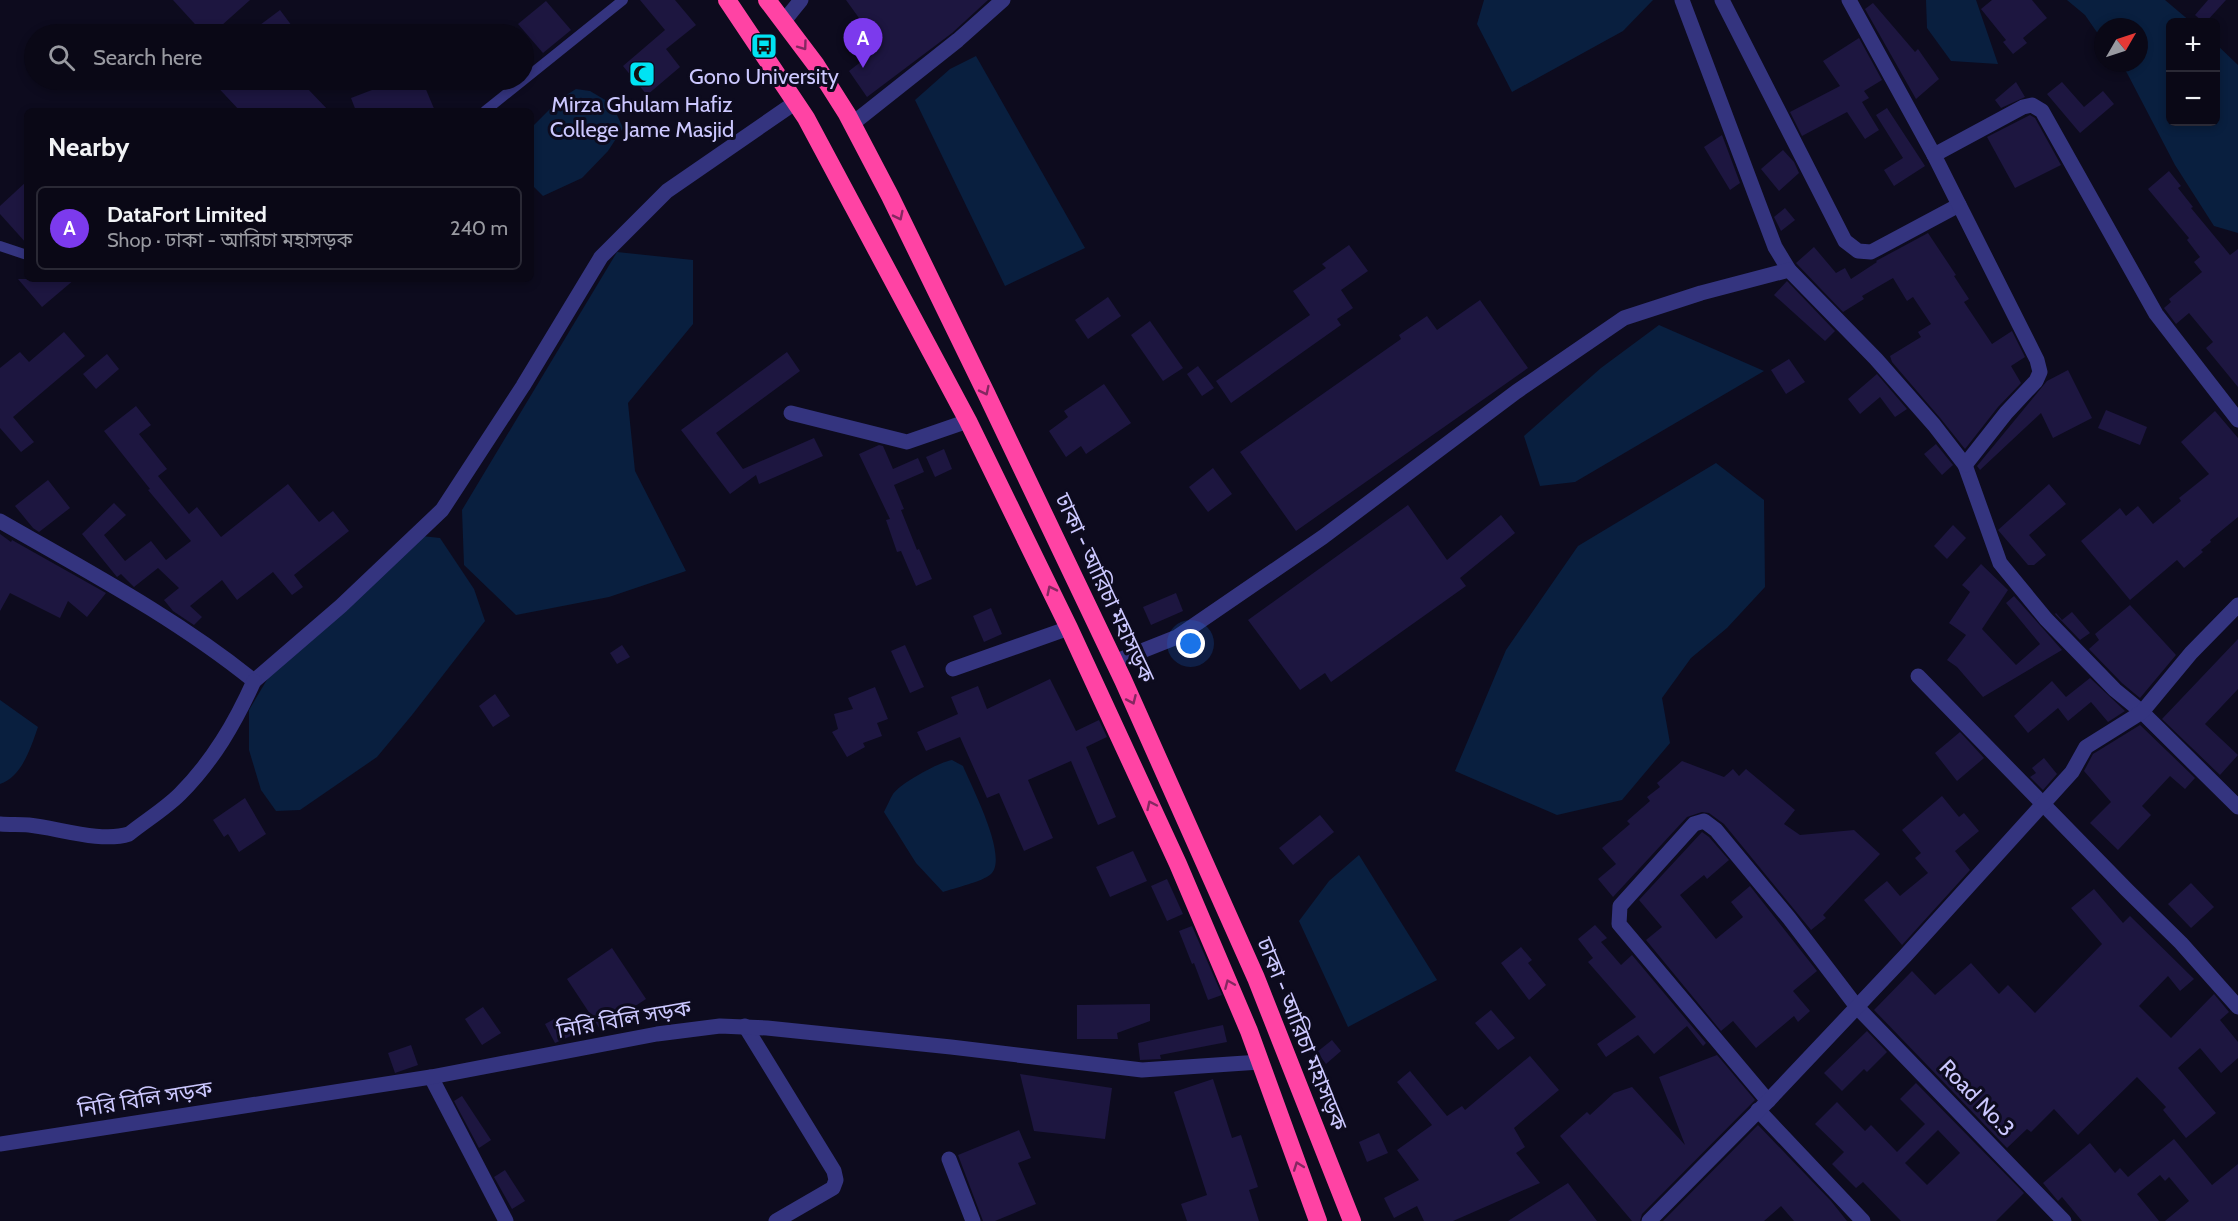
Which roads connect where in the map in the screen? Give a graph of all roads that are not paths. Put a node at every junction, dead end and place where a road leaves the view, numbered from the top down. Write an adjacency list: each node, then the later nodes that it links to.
1 (623, 0): 10 (lane)
2 (727, 0): 12 (highway)
3 (767, 0): 9 (highway, ঢাকা - আরিচা মহাসড়ক)
4 (801, 0): 9 (street)
5 (1003, 0): 14 (street)
6 (1682, 0): 19 (street)
7 (1722, 0): 16 (street)
8 (1849, 0): 15 (street)
9 (784, 21): 14 (highway, ঢাকা - আরিচা মহাসড়ক, one-way to 14)
10 (534, 72)
11 (511, 90): 13 (lane)
12 (796, 102): 22 (highway); 30 (street)
13 (489, 108)
14 (852, 124): 27 (highway, ঢাকা - আরিচা মহাসড়ক, one-way to 27)
15 (1934, 155): 16 (street); 21 (street)
16 (1959, 205): 23 (street)
17 (0, 246): 18 (lane)
18 (24, 254)
19 (1789, 270): 23 (street); 27 (street)
20 (790, 413): 22 (street)
21 (2238, 420)
22 (968, 421): 26 (highway, one-way to 22)
23 (1965, 465): 31 (street)
24 (0, 521): 30 (street)
25 (2238, 605): 31 (street)
26 (1070, 628): 28 (street); 38 (highway, one-way to 26)
27 (1114, 662): 47 (highway, ঢাকা - আরিচা মহাসড়ক, one-way to 47)
28 (953, 669)
29 (1918, 676): 32 (street)
30 (254, 681): 34 (street)
31 (2142, 712): 32 (street); 33 (street)
32 (2043, 804): 35 (street); 36 (street)
33 (2238, 807)
34 (0, 824)
35 (1857, 1007): 40 (street); 40 (street, Road No.3); 50 (street, Road No.3)
36 (2238, 1007)
37 (745, 1026): 38 (street, নিরি বিলি সড়ক); 39 (street, নিরি বিলি সড়ক); 44 (street)
38 (1260, 1062): 46 (highway, one-way to 38)
39 (431, 1077): 41 (street, নিরি বিলি সড়ক); 43 (street)
40 (1763, 1105): 48 (street); 49 (street)
41 (0, 1144)
42 (949, 1159): 45 (street)
43 (506, 1221)
44 (776, 1221)
45 (973, 1221)
46 (1318, 1221)
47 (1352, 1221)
48 (1649, 1221)
49 (1863, 1221)
50 (2064, 1221)

